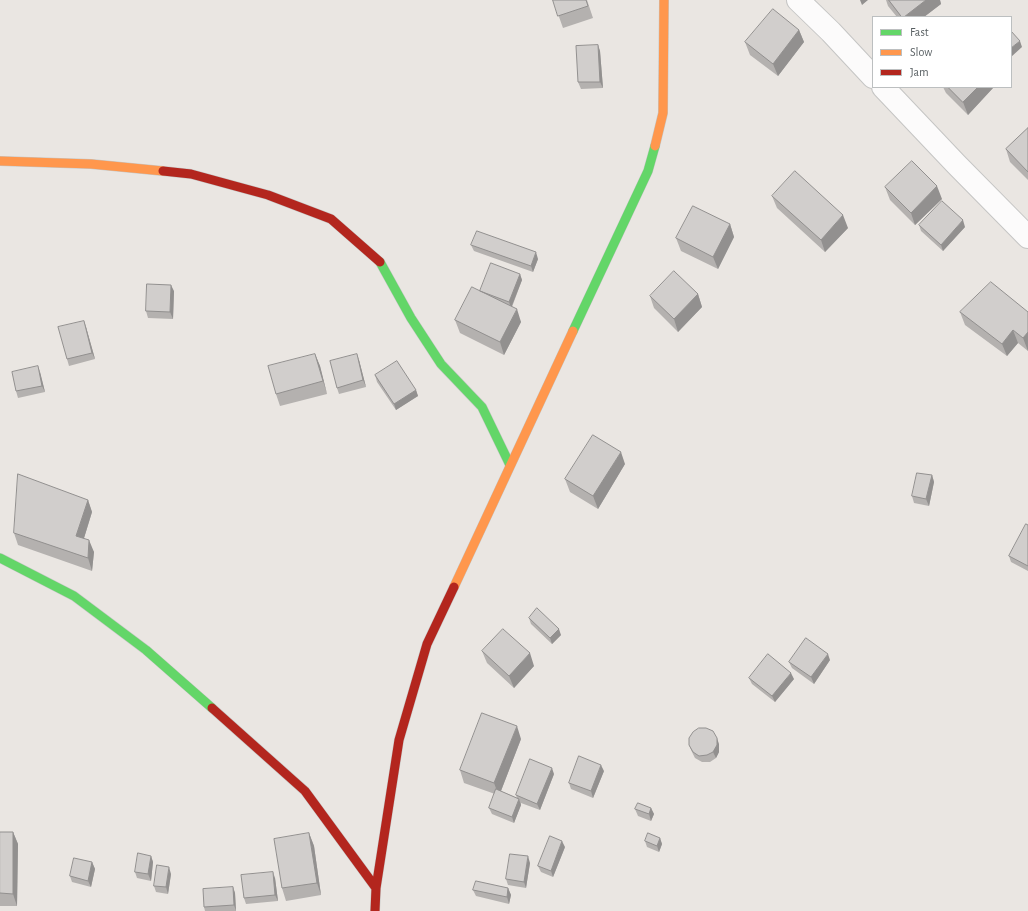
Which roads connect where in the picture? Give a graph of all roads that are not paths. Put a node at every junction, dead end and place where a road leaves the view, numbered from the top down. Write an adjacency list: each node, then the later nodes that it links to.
1 (664, 0): 7 (street)
2 (798, 0): 3 (street)
3 (872, 75)
4 (884, 88): 6 (street)
5 (0, 161): 7 (street)
6 (1028, 237)
7 (510, 465): 9 (street)
8 (0, 558): 9 (street)
9 (376, 888): 10 (street)
10 (375, 911)

